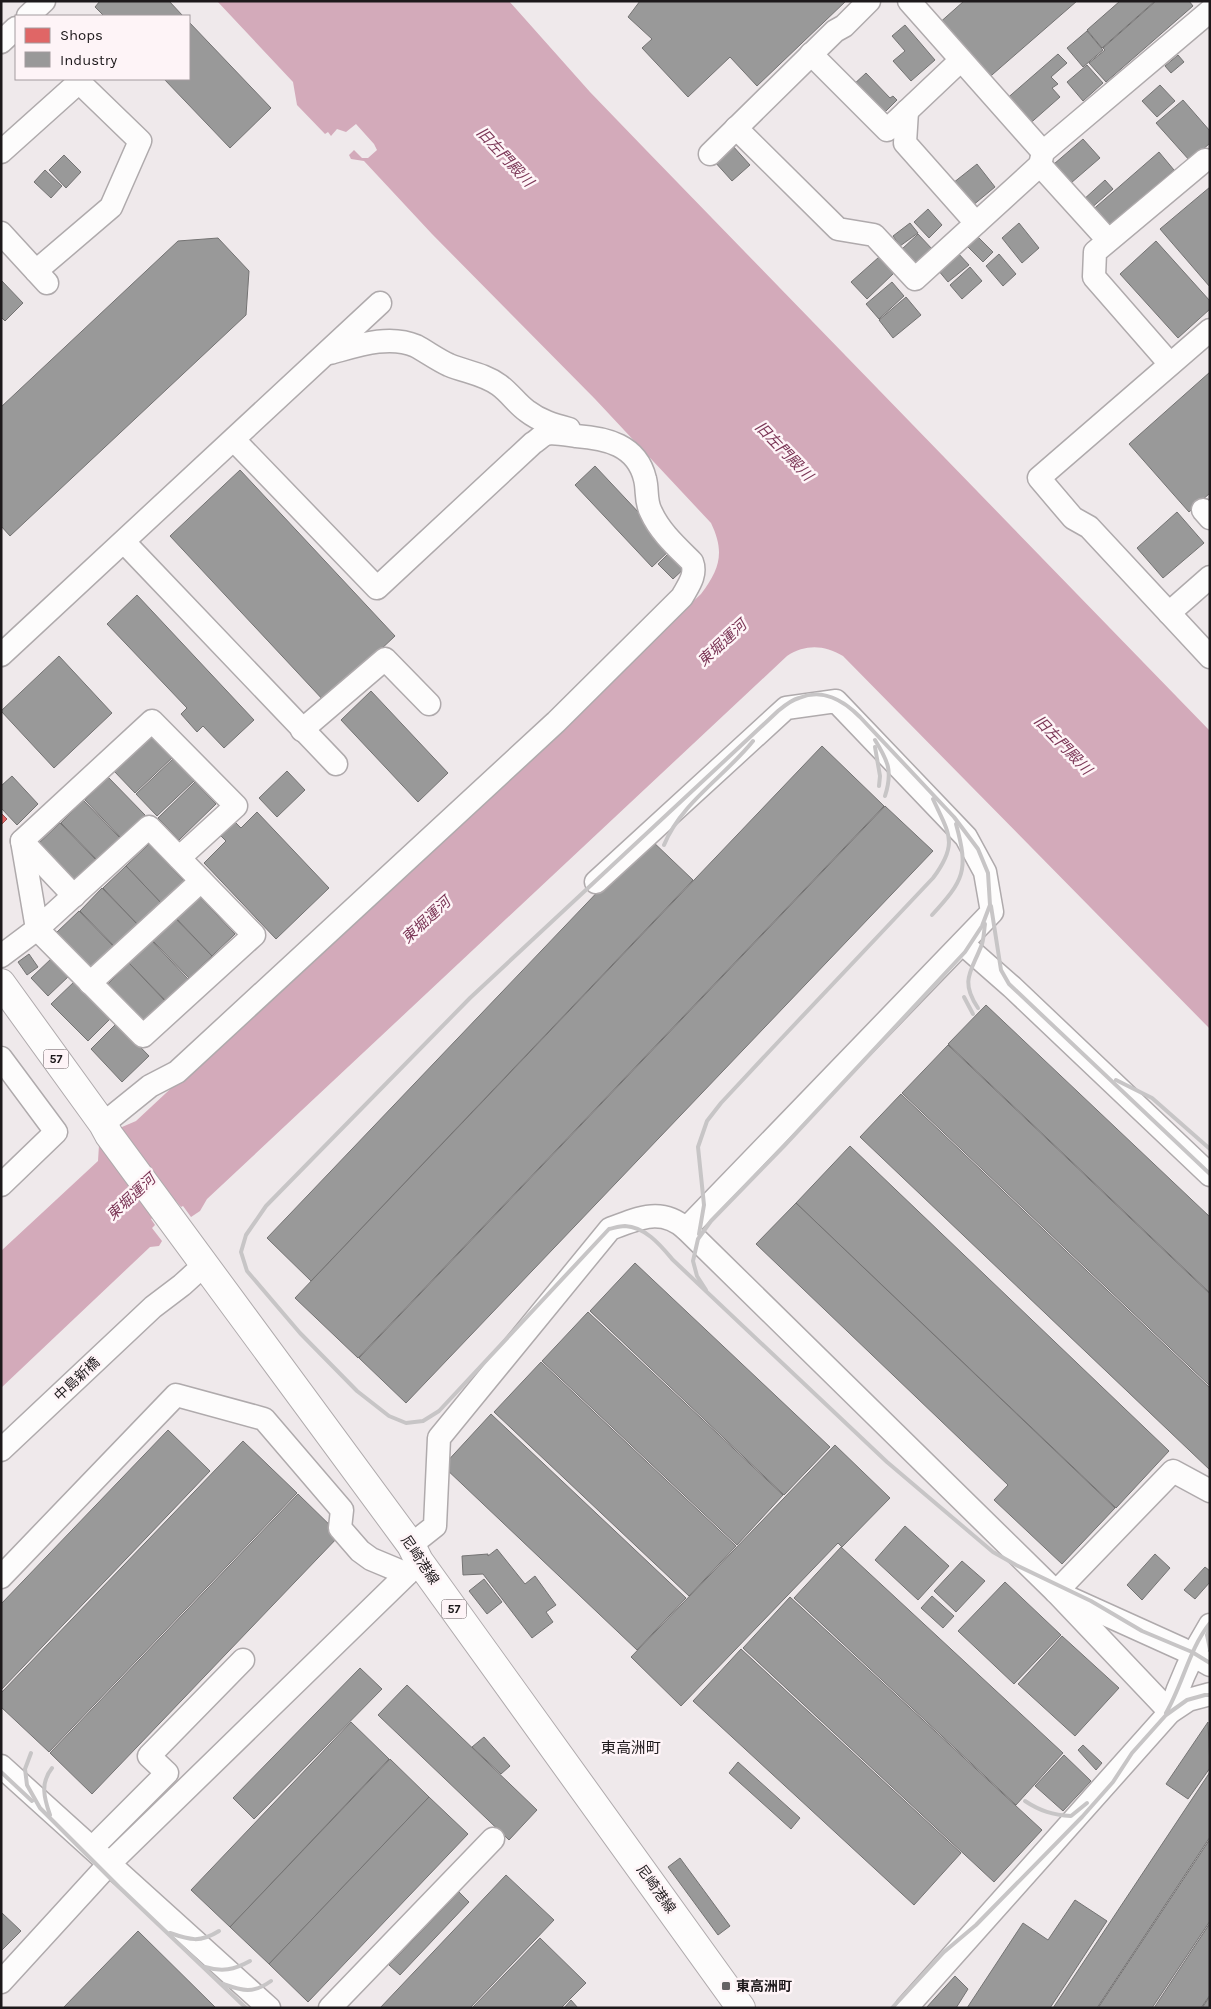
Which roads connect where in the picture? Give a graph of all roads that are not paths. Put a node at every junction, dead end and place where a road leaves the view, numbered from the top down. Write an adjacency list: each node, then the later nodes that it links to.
1 (44, 1): 5 (street)
2 (869, 1): 8 (street)
3 (909, 1): 9 (street)
4 (1210, 11): 14 (street)
5 (29, 15)
6 (15, 29): 7 (street)
7 (1, 42)
8 (811, 54): 10 (street); 11 (street)
9 (961, 60): 10 (street); 14 (street)
10 (907, 111): 16 (street)
11 (736, 128): 13 (street); 16 (street)
12 (1, 152): 17 (street)
13 (710, 154)
14 (1041, 159): 16 (street); 18 (street)
15 (1205, 160): 18 (street)
16 (976, 223)
17 (1, 233)
18 (1108, 240): 22 (street)
19 (380, 303): 21 (street)
20 (1210, 330): 22 (street)
21 (326, 354): 23 (street); 24 (street)
22 (1170, 364): 27 (street)
23 (597, 437): 24 (street); 44 (street)
24 (234, 440): 25 (street)
25 (124, 542): 28 (street); 31 (street)
26 (1210, 577): 27 (street)
27 (1169, 613): 29 (street)
28 (1, 655)
29 (1210, 657)
30 (429, 704): 31 (street)
31 (302, 730): 32 (street)
32 (336, 764)
33 (22, 842): 34 (street); 37 (street); 38 (street)
34 (179, 858): 35 (street); 37 (street)
35 (201, 881): 42 (street); 42 (street)
36 (596, 882): 39 (street)
37 (74, 896): 38 (street)
38 (37, 929): 40 (street); 42 (street)
39 (963, 944): 45 (street); 47 (street)
40 (1, 956)
41 (1, 983): 44 (main road, 57)
42 (90, 983)
43 (1, 1058): 46 (street)
44 (106, 1130): 48 (main road, 尼崎港線 / 57)
45 (1210, 1176)
46 (1, 1185)
47 (686, 1229): 51 (street); 53 (street)
48 (204, 1265): 49 (street, 中島新橋); 51 (main road, 尼崎港線 / 57)
49 (1, 1450)
50 (1210, 1491): 53 (street)
51 (412, 1560): 52 (street); 62 (street); 66 (main road, 尼崎港線 / 57)
52 (1, 1577)
53 (1056, 1592): 56 (street); 58 (street)
54 (1210, 1625): 56 (street)
55 (243, 1660): 61 (street)
56 (1201, 1660): 58 (street)
57 (1210, 1694): 58 (street)
58 (1170, 1712): 67 (street)
59 (1, 1766): 61 (street)
60 (493, 1839): 65 (street)
61 (92, 1848): 62 (street)
62 (109, 1864): 63 (street); 64 (street)
63 (1, 1982)
64 (269, 2008)
65 (330, 2008)
66 (741, 2008)
67 (906, 2008)

